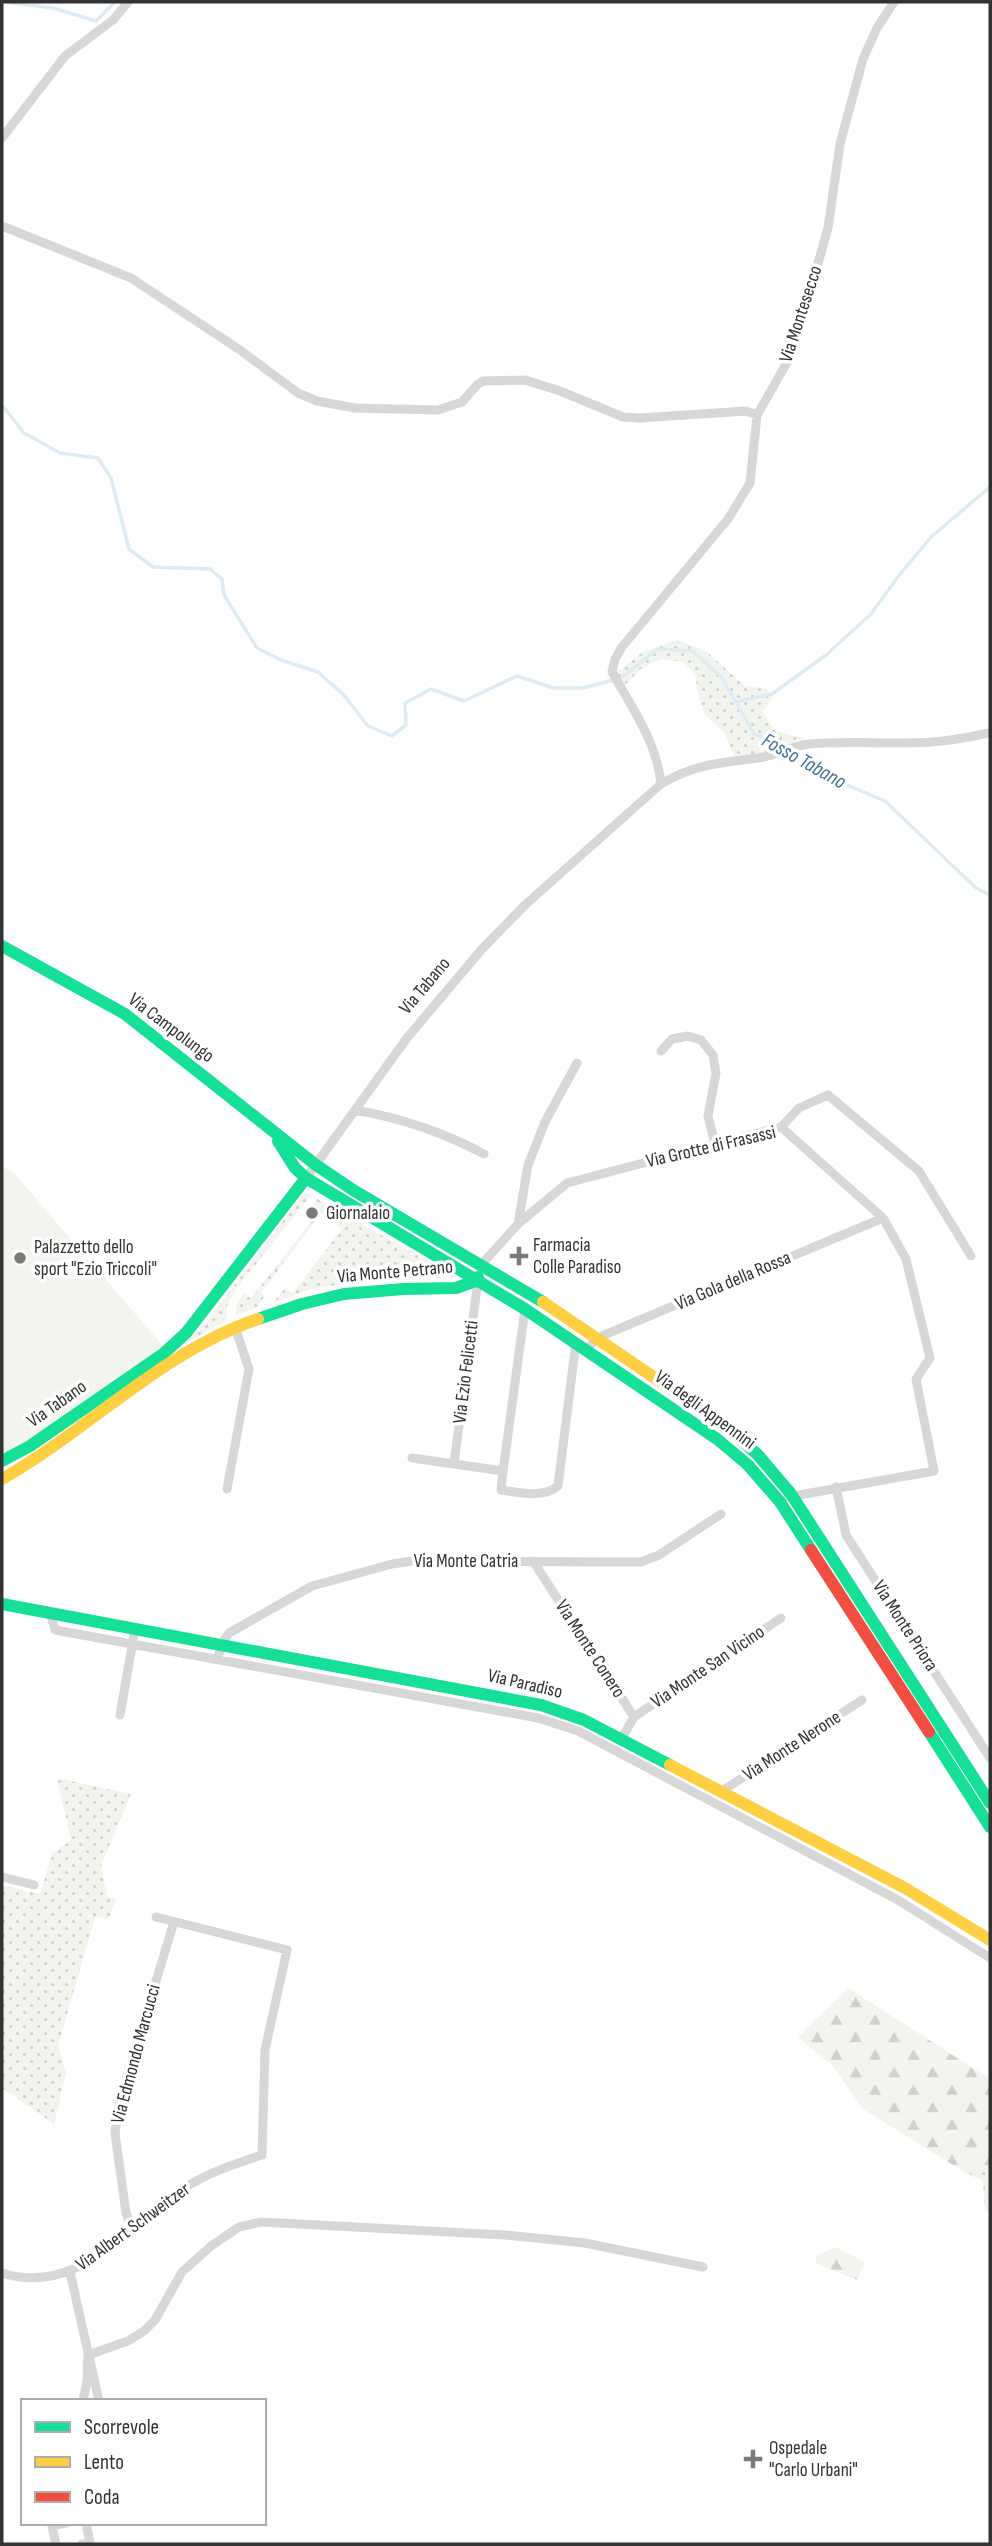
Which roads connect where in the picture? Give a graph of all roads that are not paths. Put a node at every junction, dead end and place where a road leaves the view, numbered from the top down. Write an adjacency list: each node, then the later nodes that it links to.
1 (128, 2): 3 (street)
2 (894, 2): 5 (street, Via Montesecco)
3 (2, 138)
4 (2, 226): 5 (street)
5 (757, 415): 7 (street, Via Montesecco)
6 (990, 733): 7 (street, Via Tabano)
7 (662, 784): 11 (street, Via Tabano)
8 (2, 946): 13 (street, Via Campolungo)
9 (661, 1051): 14 (street)
10 (577, 1063): 19 (street)
11 (355, 1110): 15 (street); 16 (street, Via Tabano)
12 (781, 1127): 14 (street, Via Grotte di Frasassi); 18 (street, Via Grotte di Frasassi); 20 (street)
13 (272, 1132): 16 (street, Via Campolungo); 17 (street, Via Campolungo)
14 (715, 1144): 19 (street, Via Grotte di Frasassi)
15 (484, 1154)
16 (316, 1165): 17 (street, Via Tabano); 21 (street, Via degli Appennini)
17 (306, 1178): 22 (street, Via degli Appennini); 28 (street, Via Tabano)
18 (883, 1217): 25 (street, Via Gola della Rossa); 32 (street, Via Grotte di Frasassi)
19 (518, 1224): 21 (street, Via Grotte di Frasassi)
20 (971, 1256)
21 (482, 1264): 22 (street); 25 (street, Via degli Appennini)
22 (478, 1280): 23 (street, Via degli Appennini); 24 (street, Via Monte Petrano); 29 (street, Via Ezio Felicetti)
23 (525, 1308): 26 (street, Via degli Appennini); 30 (street)
24 (235, 1327): 31 (street, Via Tabano); 33 (street)
25 (597, 1338): 26 (street, Via Gola della Rossa); 34 (street, Via degli Appennini)
26 (581, 1346): 30 (street); 35 (street, Via degli Appennini)
27 (412, 1458): 29 (street)
28 (2, 1461)
29 (454, 1464): 30 (street)
30 (503, 1471)
31 (2, 1479)
32 (836, 1487): 34 (street, Via Grotte di Frasassi); 49 (street, Via Monte Priora)
33 (227, 1489)
34 (792, 1494): 35 (street, Via Grotte di Frasassi); 51 (street, Via degli Appennini)
35 (780, 1502): 52 (street, Via degli Appennini)
36 (721, 1514): 37 (street, Via Monte Catria)
37 (533, 1561): 43 (street, Via Monte Catria); 47 (street, Via Monte Conero)
38 (2, 1604): 39 (street, Via Paradiso)
39 (50, 1613): 41 (street, Via Paradiso); 42 (street)
40 (781, 1618): 47 (street, Via Monte San Vicino)
41 (135, 1629): 42 (street); 43 (street, Via Paradiso)
42 (132, 1644): 44 (street); 46 (street)
43 (220, 1646): 44 (street); 48 (street, Via Paradiso)
44 (218, 1660): 56 (street)
45 (862, 1700): 50 (street, Via Monte Nerone)
46 (120, 1714)
47 (634, 1717): 48 (street, Via Monte Conero)
48 (622, 1738): 50 (street, Via Paradiso)
49 (990, 1758)
50 (722, 1791): 55 (street, Via Paradiso)
51 (990, 1803)
52 (990, 1827)
53 (2, 1877): 54 (street)
54 (34, 1885)
55 (905, 1888): 56 (street); 59 (street, Via Paradiso)
56 (898, 1900): 60 (street)
57 (156, 1917): 58 (street)
58 (174, 1922): 61 (street, Via Edmondo Marcucci); 61 (street, Via Albert Schweitzer)
59 (990, 1940)
60 (990, 1958)
61 (132, 2228): 63 (street, Via Albert Schweitzer)
62 (703, 2267): 65 (street)
63 (70, 2272): 64 (street, Via Albert Schweitzer); 65 (street)
64 (2, 2273)
65 (88, 2355): 66 (street); 67 (street)
66 (83, 2399)
67 (99, 2399)
68 (57, 2525): 70 (street)
69 (86, 2525): 71 (street)
70 (56, 2544)
71 (82, 2544)

